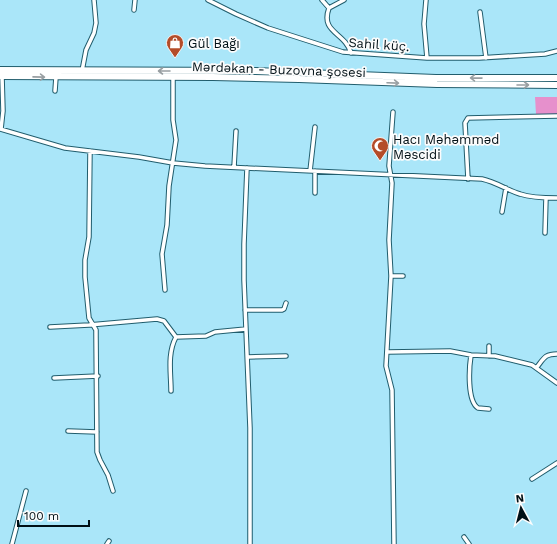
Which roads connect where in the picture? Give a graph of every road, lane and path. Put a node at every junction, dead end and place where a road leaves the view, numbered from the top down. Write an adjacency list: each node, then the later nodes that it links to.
1 (94, 0): 14 (street)
2 (135, 0): 8 (street)
3 (208, 0): 11 (street, Sahil küç.)
4 (322, 0): 7 (street)
5 (344, 0): 7 (street)
6 (426, 0): 12 (street)
7 (329, 8): 11 (street)
8 (134, 10)
9 (480, 12): 13 (street)
10 (557, 51): 13 (street, Sahil küç.)
11 (351, 53): 12 (street, Sahil küç.)
12 (427, 58): 13 (street, Sahil küç.)
13 (486, 58)
14 (82, 71): 15 (main road, Mərdəkan - Buzovna şosesi); 18 (main road, Mərdəkan - Buzovna şosesi, one-way to 14)
15 (0, 74): 16 (main road, Mərdəkan - Buzovna şosesi, one-way to 16); 24 (street)
16 (56, 77): 17 (main road, Mərdəkan - Buzovna şosesi); 20 (street)
17 (173, 77): 19 (main road, Mərdəkan - Buzovna şosesi, one-way to 19); 27 (street)
18 (557, 78)
19 (557, 85)
20 (55, 91)
21 (393, 112): 32 (street)
22 (557, 116): 33 (street)
23 (314, 127): 30 (street)
24 (1, 129): 26 (street)
25 (236, 131): 28 (street)
26 (90, 151): 27 (street); 45 (street)
27 (173, 163): 28 (street); 42 (street)
28 (234, 167): 29 (street)
29 (247, 168): 30 (street); 44 (street)
30 (310, 171): 31 (street)
31 (315, 171): 32 (street); 35 (street)
32 (390, 175): 33 (street); 40 (street)
33 (468, 179): 34 (street)
34 (506, 188): 36 (street); 38 (street)
35 (315, 193)
36 (546, 198): 37 (street); 39 (street)
37 (557, 198)
38 (502, 212)
39 (545, 233)
40 (391, 276): 41 (street); 50 (street)
41 (403, 276)
42 (165, 290)
43 (286, 303): 44 (street)
44 (245, 310): 47 (street)
45 (94, 325): 46 (street); 48 (street); 57 (street)
46 (50, 327)
47 (246, 329): 48 (street); 55 (street)
48 (176, 337): 60 (street)
49 (489, 346): 54 (street)
50 (388, 352): 52 (street); 71 (street)
51 (557, 354): 56 (street)
52 (471, 355): 54 (street); 61 (street)
53 (286, 356): 55 (street)
54 (489, 356): 56 (street)
55 (248, 357): 70 (street)
56 (537, 368): 59 (street)
57 (98, 376): 58 (street); 63 (street)
58 (54, 378)
59 (557, 383)
60 (171, 391)
61 (489, 409)
62 (68, 431): 63 (street)
63 (97, 432): 67 (street)
64 (557, 464): 65 (street)
65 (532, 479)
66 (26, 491): 69 (street)
67 (113, 491)
68 (464, 537): 72 (street)
69 (12, 544)
70 (250, 544)
71 (394, 544)
72 (469, 544)

